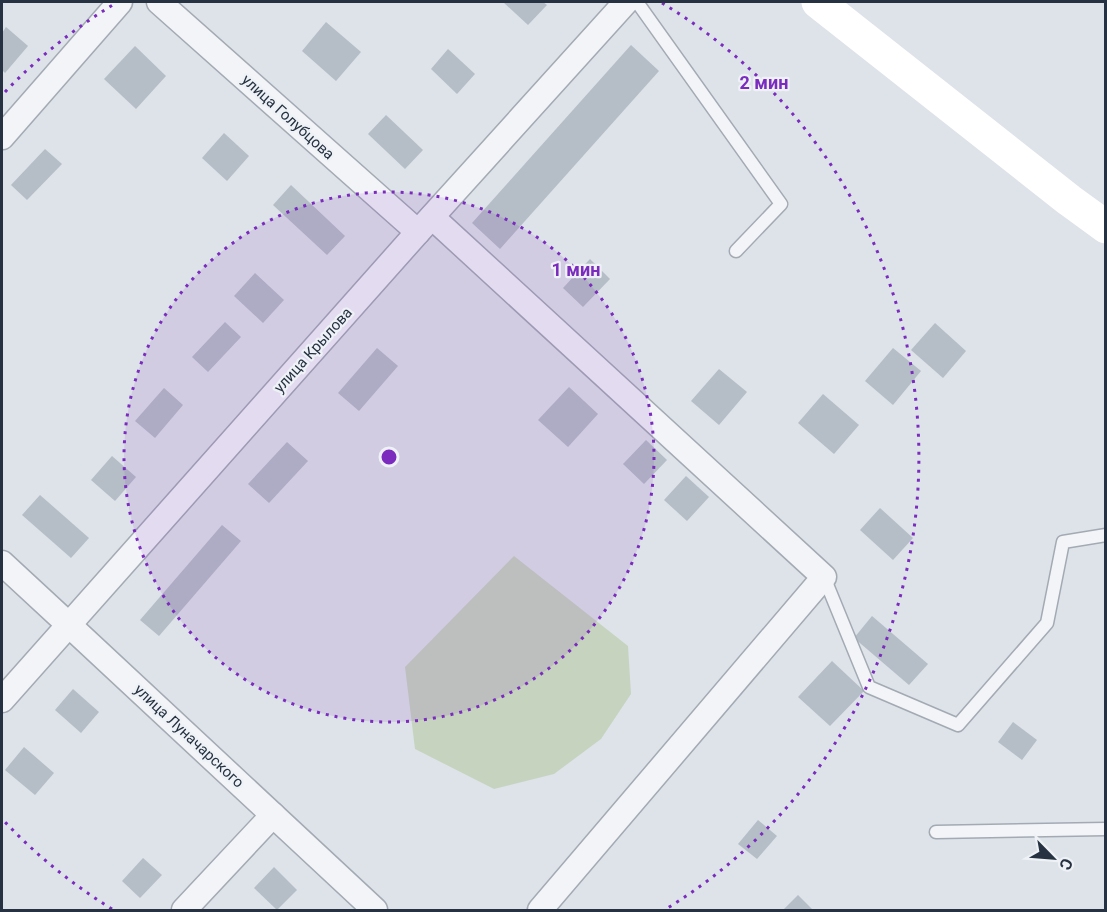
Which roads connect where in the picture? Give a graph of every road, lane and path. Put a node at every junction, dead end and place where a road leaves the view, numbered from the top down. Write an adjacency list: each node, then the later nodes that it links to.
1 (120, 2): 6 (street)
2 (159, 2): 8 (street, улица Голубцова)
3 (627, 2): 8 (street, улица Крылова)
4 (637, 2): 9 (lane)
5 (818, 2): 7 (street)
6 (2, 137)
7 (1104, 224)
8 (425, 225): 12 (street, улица Голубцова); 13 (street, улица Крылова)
9 (736, 251)
10 (1106, 535): 12 (lane)
11 (2, 563): 13 (street, улица Луначарского)
12 (824, 577): 20 (street)
13 (69, 625): 14 (street, улица Крылова); 15 (street, улица Луначарского)
14 (2, 700)
15 (273, 815): 18 (street); 19 (street, улица Луначарского)
16 (1106, 829): 17 (lane)
17 (936, 832)
18 (184, 910)
19 (375, 910)
20 (540, 910)

